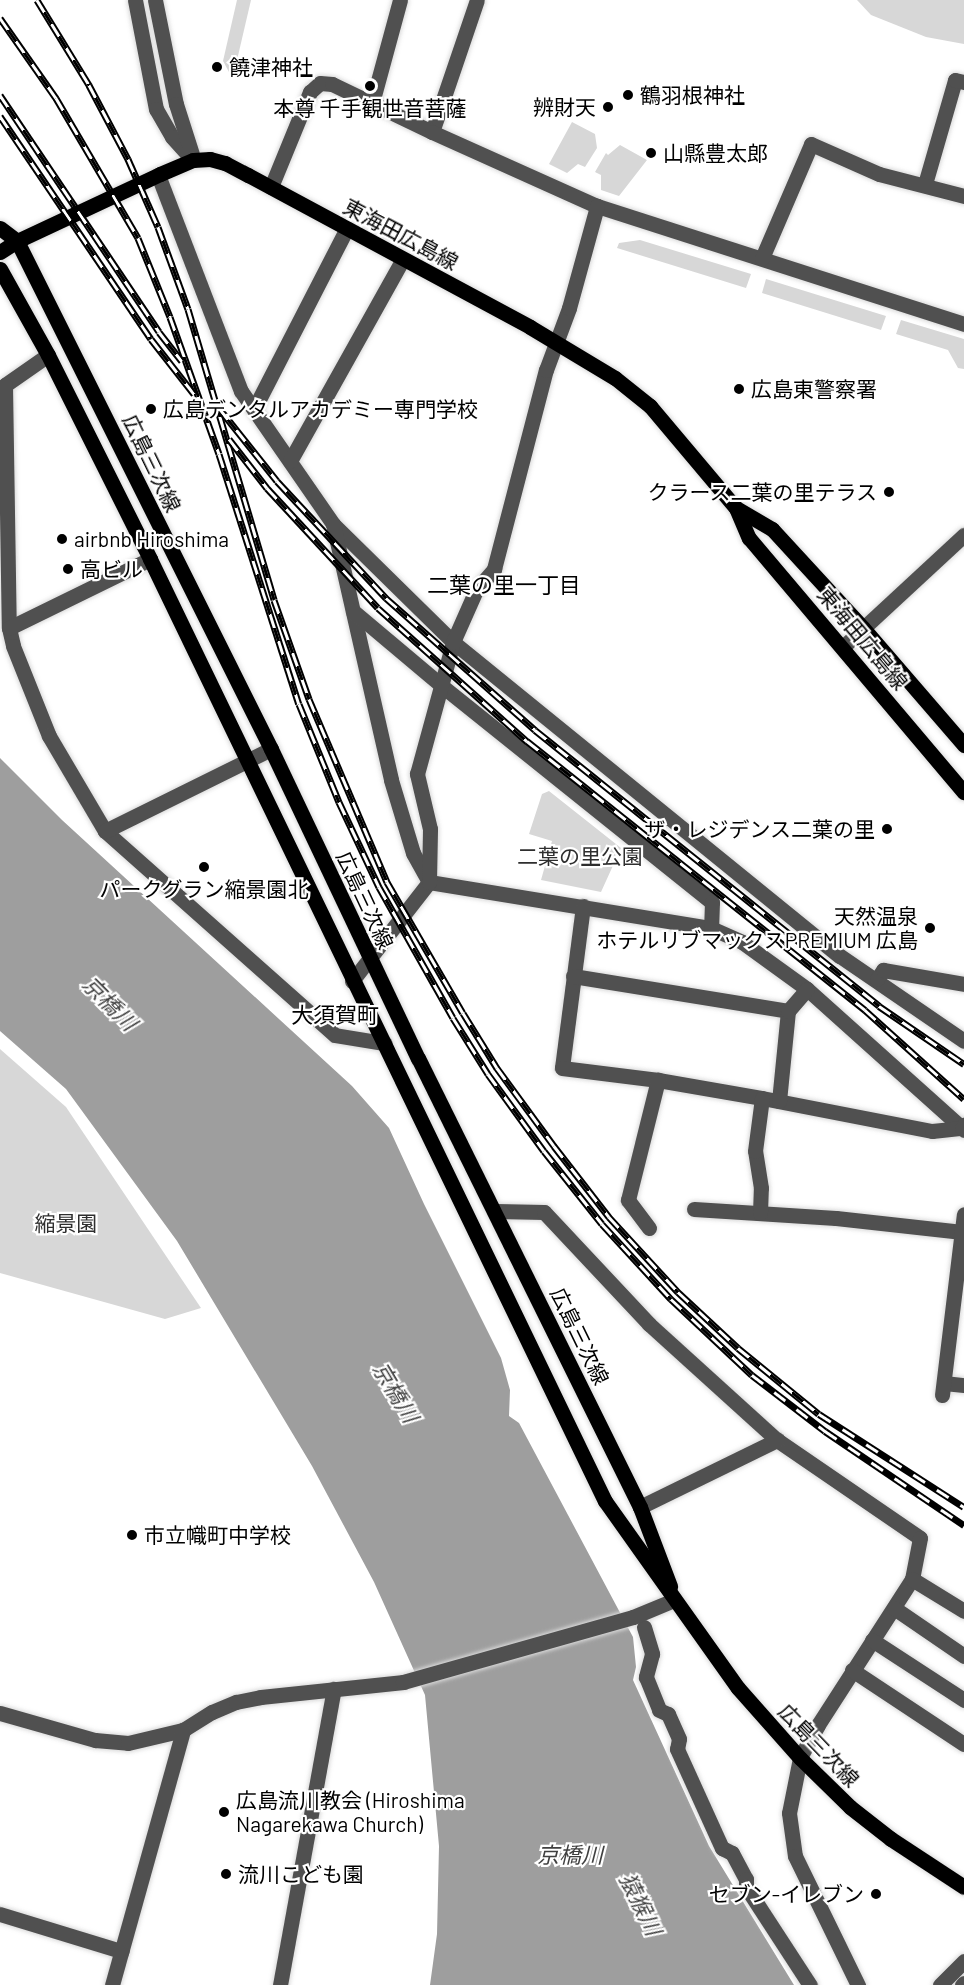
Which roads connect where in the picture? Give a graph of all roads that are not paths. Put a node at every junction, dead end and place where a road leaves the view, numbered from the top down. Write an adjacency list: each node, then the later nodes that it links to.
1 (135, 0): 8 (street)
2 (155, 0): 8 (street)
3 (400, 0): 6 (street)
4 (477, 0): 7 (street)
5 (964, 82): 10 (street)
6 (372, 103): 7 (street); 11 (street)
7 (432, 132): 13 (street)
8 (194, 160): 9 (main road, 東海田広島線); 11 (main road, 東海田広島線)
9 (158, 175): 16 (main road, 東海田広島線); 24 (street)
10 (925, 184): 12 (street); 18 (street)
11 (271, 187): 15 (main road, 東海田広島線)
12 (964, 196)
13 (597, 206): 18 (street); 22 (street)
14 (0, 228): 16 (main road, 広島三次線)
15 (347, 228): 19 (main road, 東海田広島線); 24 (street)
16 (17, 241): 17 (main road, 東海田広島線); 37 (main road, 広島三次線)
17 (0, 252)
18 (762, 258): 21 (street)
19 (403, 259): 22 (main road, 東海田広島線); 25 (street)
20 (0, 269): 23 (main road, 広島三次線)
21 (964, 324)
22 (556, 343): 26 (main road, 東海田広島線); 33 (street)
23 (48, 355): 29 (main road, 広島三次線); 31 (street)
24 (254, 409): 25 (street)
25 (290, 461): 27 (street)
26 (736, 508): 32 (main road, 東海田広島線); 34 (main road, 東海田広島線)
27 (333, 524): 30 (street); 33 (street)
28 (964, 535): 32 (street)
29 (150, 559): 31 (street); 38 (main road, 広島三次線)
30 (353, 611): 35 (street); 41 (street)
31 (9, 628): 40 (street)
32 (863, 628): 34 (street); 36 (main road, 東海田広島線)
33 (453, 642): 35 (street); 46 (street)
34 (843, 647): 39 (main road, 東海田広島線)
35 (442, 686): 41 (street); 43 (street)
36 (964, 745)
37 (271, 749): 38 (street); 44 (main road, 広島三次線)
38 (248, 762): 40 (street); 47 (main road, 広島三次線)
39 (964, 792)
40 (105, 831): 52 (street)
41 (429, 882): 42 (street); 44 (street)
42 (583, 906): 43 (street); 45 (street)
43 (711, 928): 49 (street)
44 (370, 958): 47 (street); 58 (main road, 広島三次線)
45 (573, 976): 50 (street); 53 (street)
46 (877, 979): 48 (street); 51 (street)
47 (352, 981): 52 (main road, 広島三次線)
48 (964, 984)
49 (807, 989): 50 (street); 56 (street)
50 (788, 1011): 55 (street)
51 (964, 1041)
52 (384, 1043): 67 (main road, 広島三次線)
53 (658, 1080): 54 (street); 61 (street)
54 (762, 1098): 55 (street); 59 (street)
55 (779, 1101): 56 (street)
56 (963, 1128)
57 (694, 1209): 59 (street)
58 (496, 1211): 64 (street); 65 (main road, 広島三次線)
59 (760, 1213): 62 (street)
60 (964, 1214): 62 (street)
61 (649, 1228)
62 (962, 1232): 63 (street)
63 (964, 1385)
64 (777, 1440): 65 (street); 66 (street)
65 (640, 1507): 67 (main road, 広島三次線)
66 (912, 1579): 68 (street); 69 (street)
67 (674, 1600): 70 (street); 79 (main road, 広島三次線)
68 (894, 1608): 71 (street); 72 (street)
69 (964, 1611)
70 (639, 1622): 74 (street); 86 (street)
71 (872, 1640): 73 (street); 75 (street)
72 (964, 1656)
73 (852, 1670): 78 (street); 79 (street)
74 (334, 1689): 77 (street); 85 (street)
75 (964, 1700)
76 (0, 1713): 77 (street)
77 (183, 1730): 82 (street)
78 (964, 1744)
79 (800, 1758): 80 (main road, 広島三次線); 87 (street)
80 (964, 1887)
81 (0, 1914): 82 (street)
82 (121, 1951): 84 (street)
83 (964, 1961): 88 (street)
84 (112, 1985)
85 (280, 1985)
86 (810, 1985)
87 (858, 1985)
88 (940, 1985)

